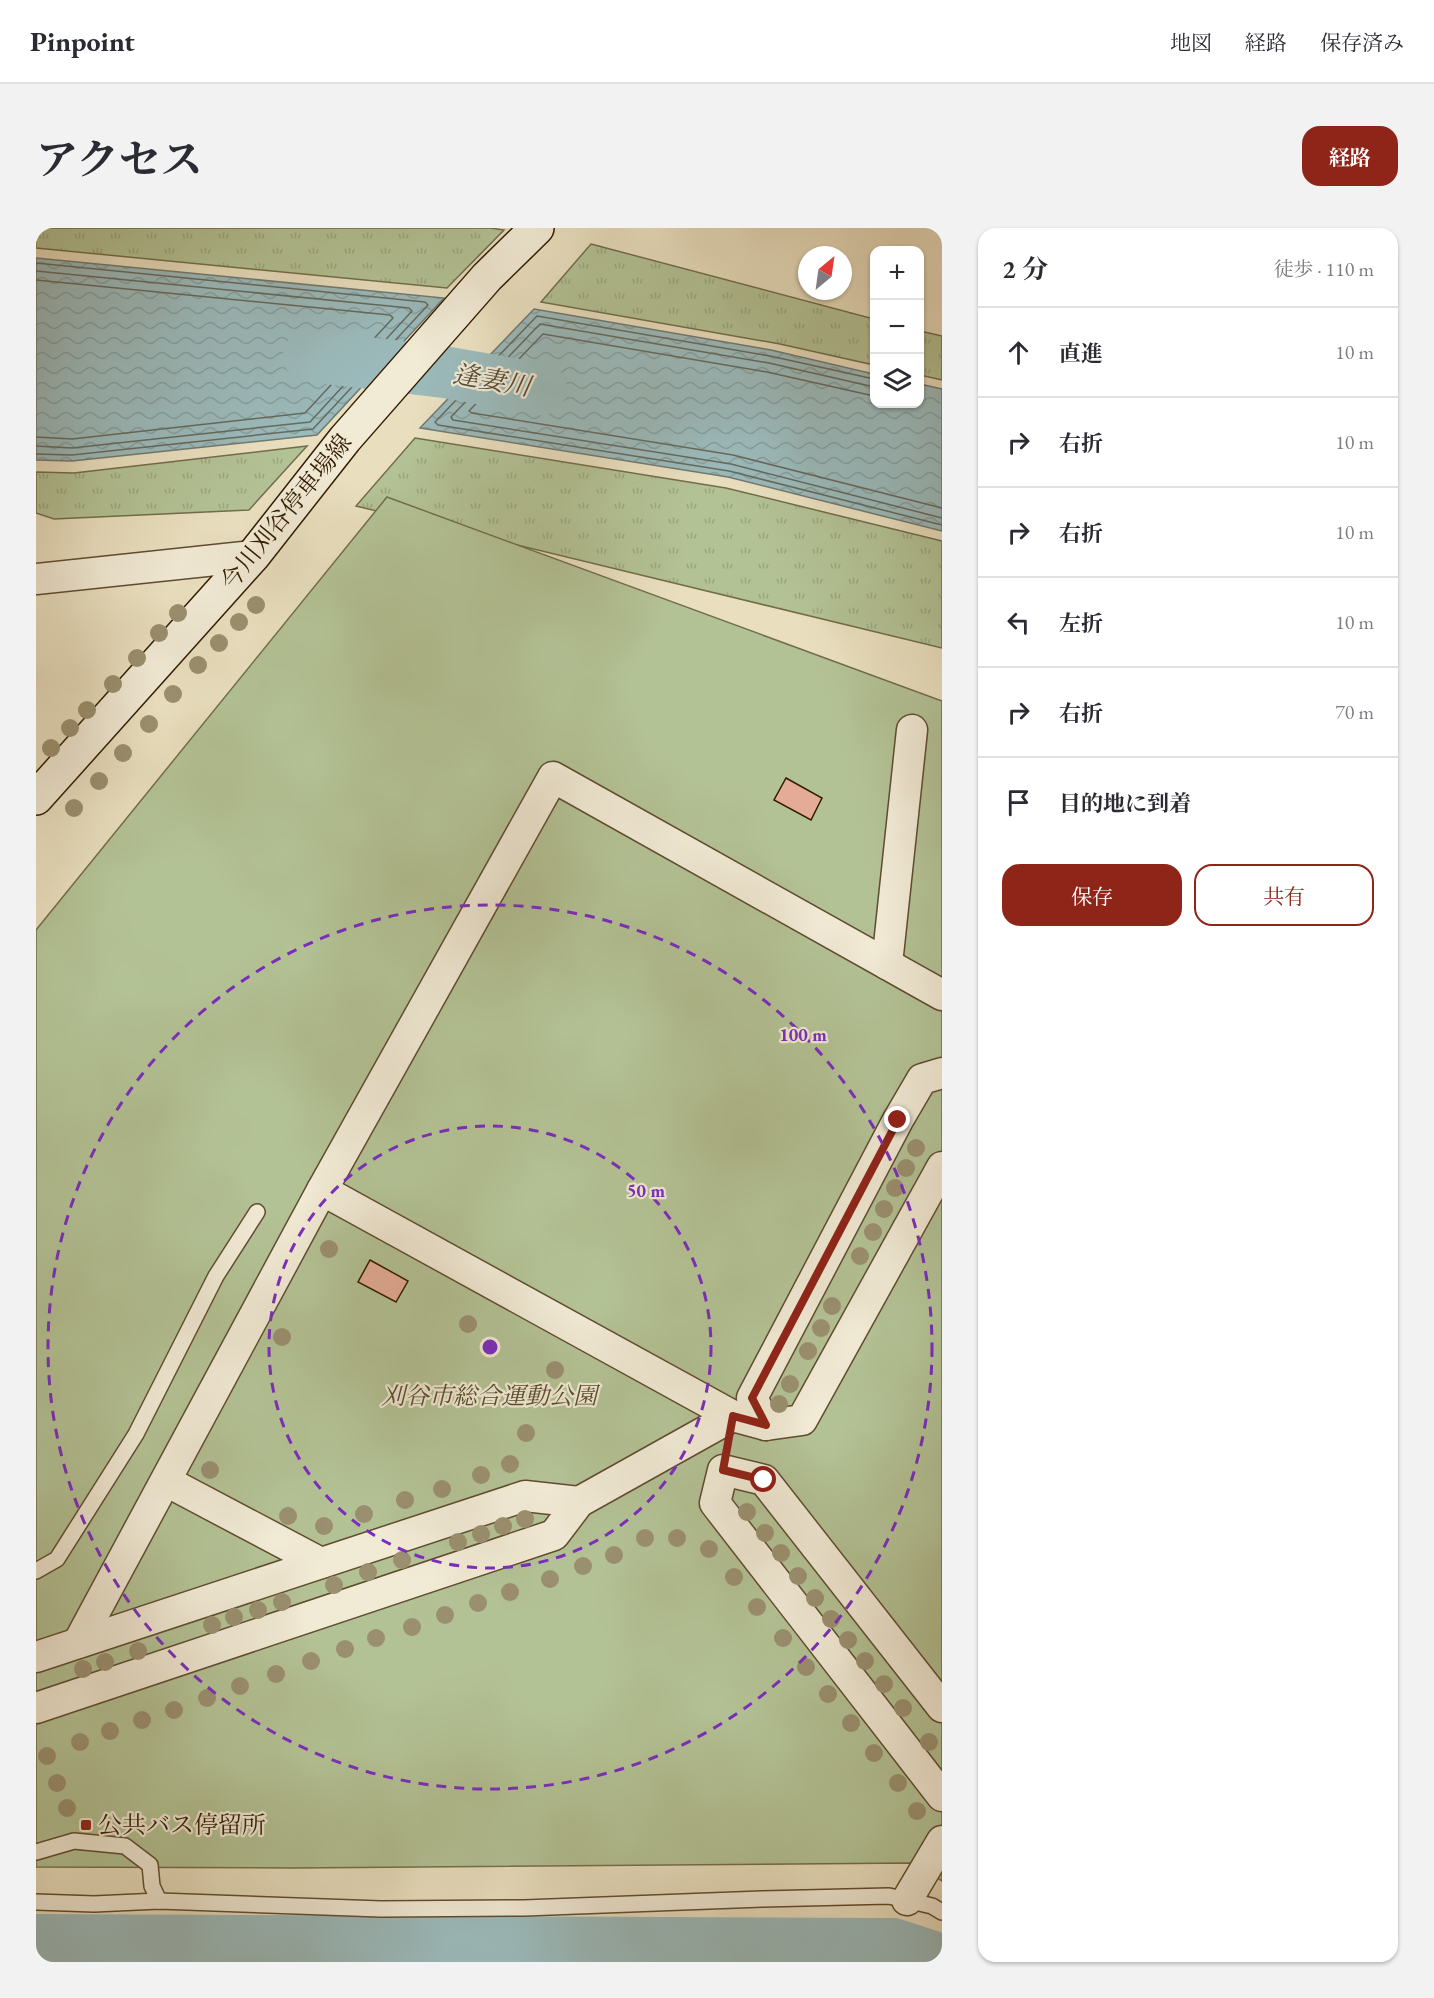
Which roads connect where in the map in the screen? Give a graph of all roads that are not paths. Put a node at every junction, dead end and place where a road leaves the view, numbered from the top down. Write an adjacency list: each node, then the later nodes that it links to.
1 (537, 228): 2 (main road, 今川刈谷停車場線)
2 (253, 556): 3 (street); 5 (main road, 今川刈谷停車場線)
3 (36, 579)
4 (912, 730): 6 (street)
5 (36, 798)
6 (887, 964): 7 (street); 10 (street)
7 (942, 995)
8 (942, 1073): 13 (street)
9 (942, 1167): 13 (street)
10 (322, 1190): 12 (street); 15 (street)
11 (257, 1212): 18 (lane)
12 (733, 1416): 13 (street); 14 (street); 16 (street)
13 (766, 1425)
14 (723, 1470): 21 (street); 23 (street)
15 (165, 1481): 17 (street); 19 (street)
16 (579, 1502): 17 (street); 22 (street)
17 (321, 1563): 19 (street)
18 (36, 1571)
19 (78, 1643): 20 (street)
20 (36, 1657)
21 (942, 1707)
22 (36, 1708)
23 (942, 1796)
24 (942, 1841): 26 (street)
25 (36, 1852): 27 (lane)
26 (907, 1900): 27 (lane); 29 (lane)
27 (159, 1901): 28 (lane)
28 (36, 1902)
29 (942, 1912)

